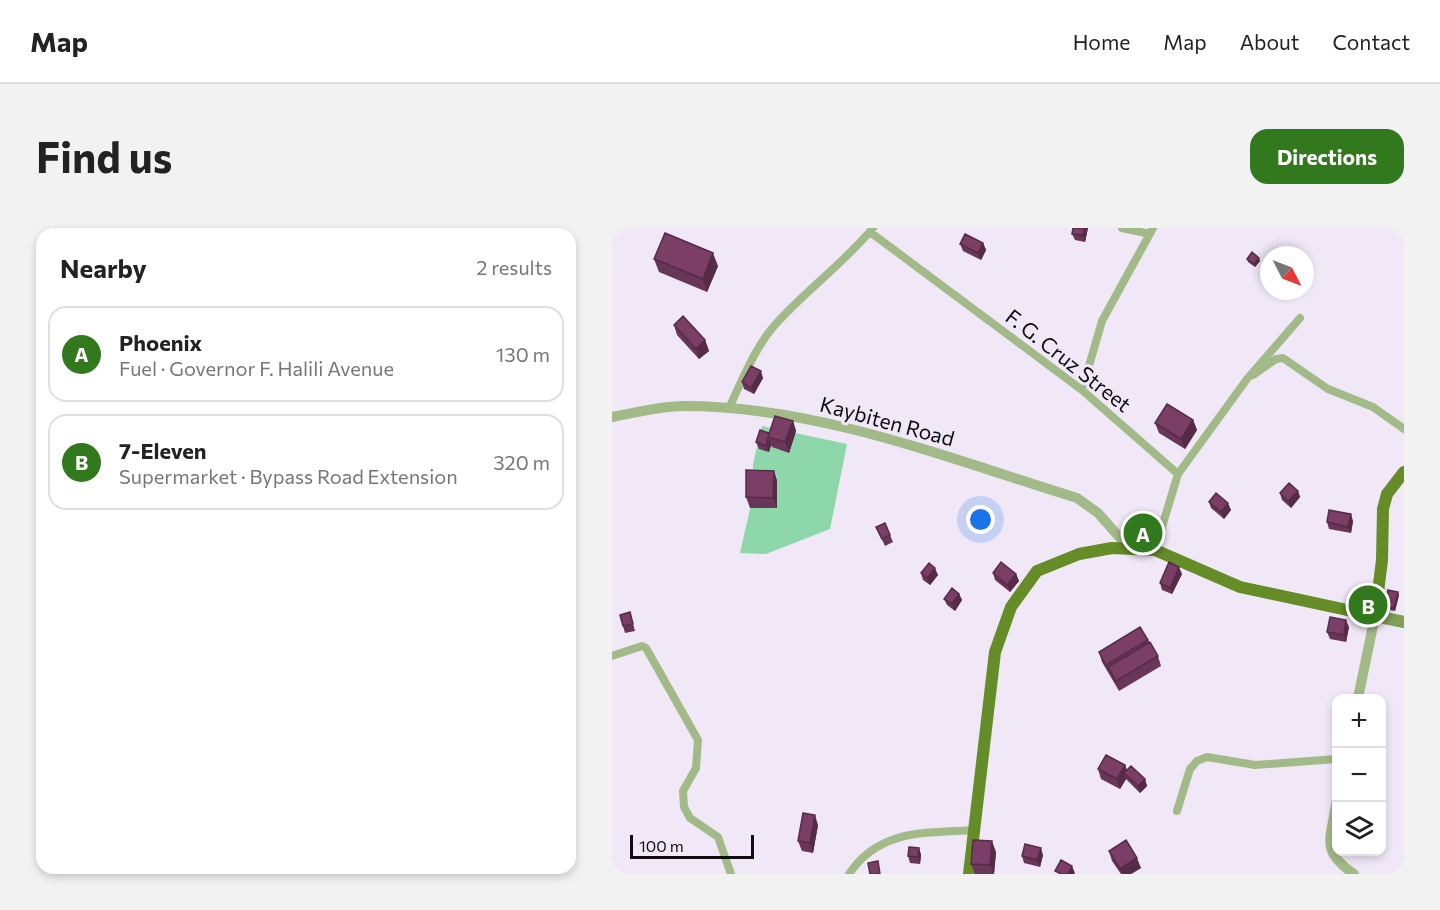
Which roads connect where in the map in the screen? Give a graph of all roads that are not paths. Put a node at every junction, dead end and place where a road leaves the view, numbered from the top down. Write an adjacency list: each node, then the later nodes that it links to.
1 (1122, 228): 3 (street)
2 (872, 230): 6 (street, F. G. Cruz Street); 7 (street)
3 (1152, 231): 6 (street)
4 (1300, 318): 5 (street)
5 (1250, 376): 9 (street); 11 (street)
6 (1082, 390): 11 (street, F. G. Cruz Street)
7 (729, 408): 8 (street, Kaybiten Road); 12 (street, Kaybiten Road)
8 (612, 417)
9 (1404, 429)
10 (1404, 472): 14 (main road)
11 (1178, 474): 13 (street)
12 (1128, 547): 13 (main road); 21 (main road)
13 (1155, 550): 14 (main road)
14 (1375, 616): 15 (main road); 17 (street)
15 (1404, 622)
16 (612, 656): 24 (street)
17 (1359, 694)
18 (1332, 759): 19 (street)
19 (1176, 811)
20 (1332, 829): 22 (street)
21 (974, 830): 25 (street); 26 (main road)
22 (1332, 856)
23 (1332, 856): 27 (street)
24 (731, 874)
25 (849, 874)
26 (969, 874)
27 (1354, 874)

